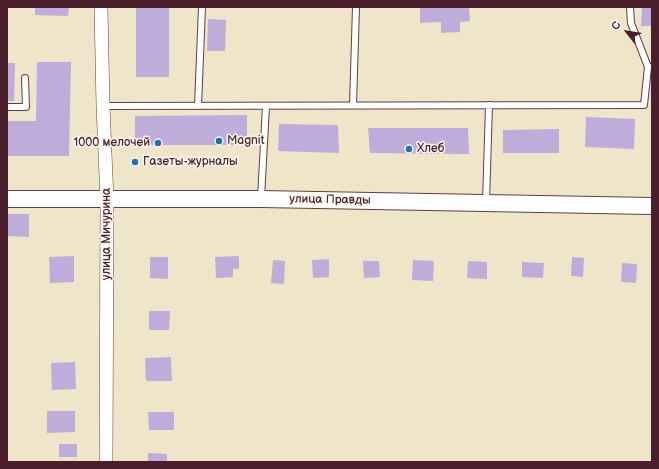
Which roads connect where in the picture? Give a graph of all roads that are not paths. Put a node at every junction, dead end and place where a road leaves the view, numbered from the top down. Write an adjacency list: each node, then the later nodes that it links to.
1 (101, 7): 9 (street, улица Мичурина)
2 (202, 7): 10 (lane)
3 (356, 7): 7 (lane)
4 (630, 7): 5 (lane)
5 (650, 67): 8 (lane)
6 (25, 78): 12 (lane)
7 (353, 105): 8 (lane); 11 (lane)
8 (489, 105): 16 (lane)
9 (103, 106): 10 (lane); 15 (street, улица Мичурина)
10 (198, 106): 11 (lane)
11 (266, 106): 14 (lane)
12 (7, 107)
13 (7, 199): 15 (street, улица Правды)
14 (261, 199): 15 (street, улица Правды); 16 (street, улица Правды)
15 (107, 200): 18 (street, улица Мичурина)
16 (486, 203): 17 (street, улица Правды)
17 (652, 206)
18 (106, 462)

